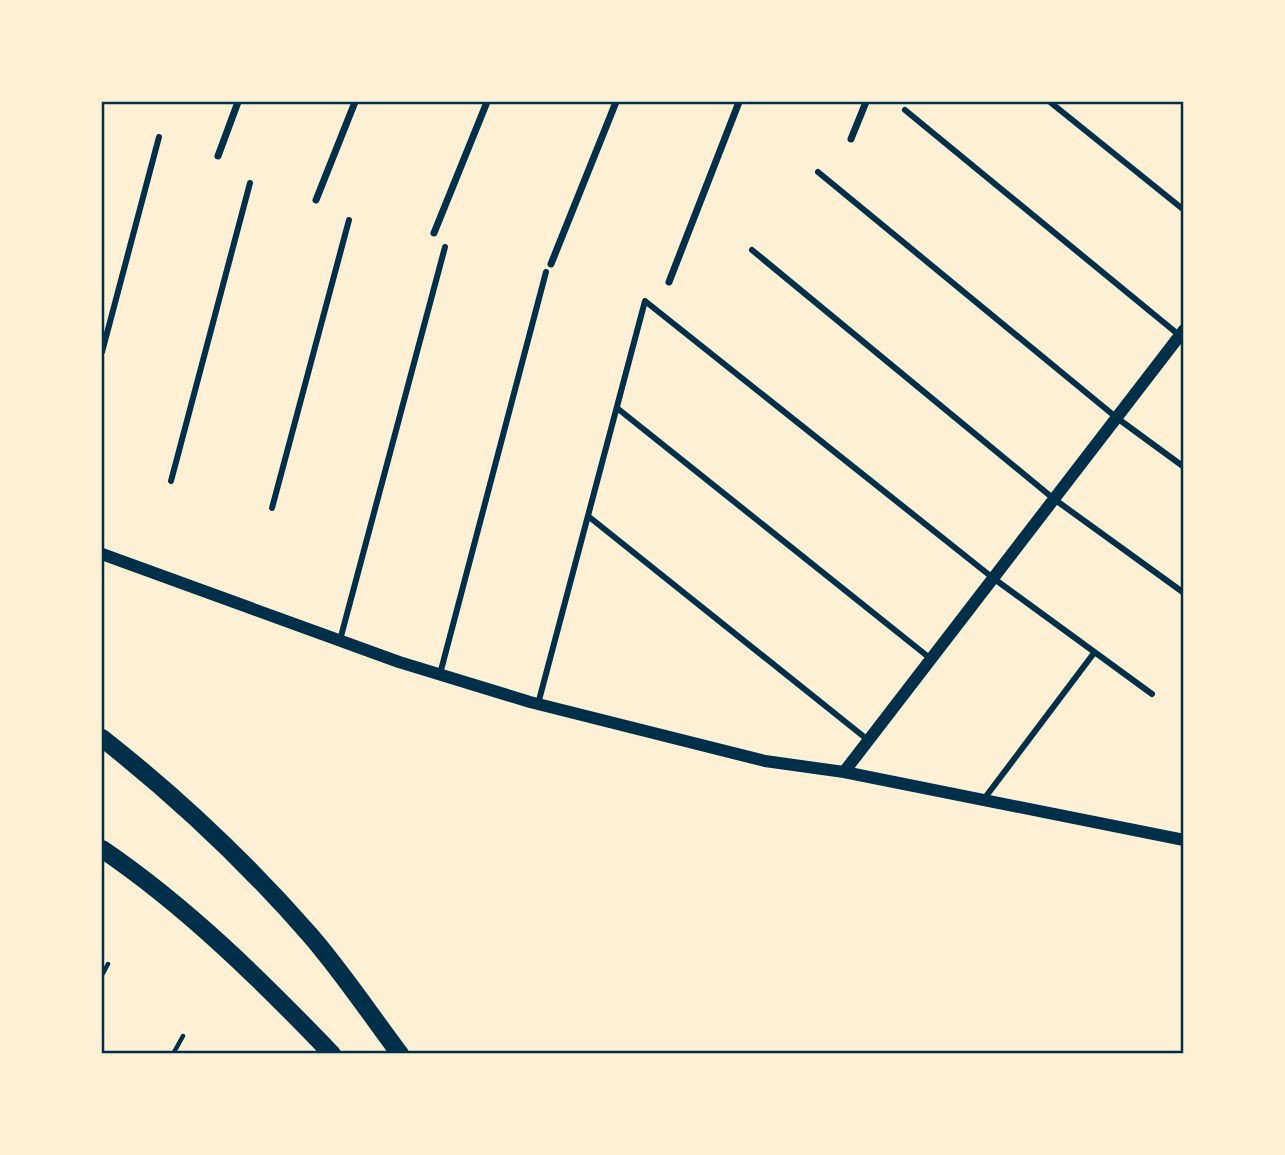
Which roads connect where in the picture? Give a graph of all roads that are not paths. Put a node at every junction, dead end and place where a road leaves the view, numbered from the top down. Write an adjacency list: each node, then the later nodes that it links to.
1 (238, 102): 11 (street)
2 (355, 102): 14 (street)
3 (487, 102): 17 (street)
4 (616, 102): 20 (street)
5 (739, 102): 22 (street)
6 (866, 102): 10 (street)
7 (1050, 102): 15 (street)
8 (905, 110): 23 (street)
9 (159, 137): 24 (street)
10 (852, 139)
11 (218, 156)
12 (818, 172): 26 (street)
13 (250, 183): 28 (street)
14 (316, 200)
15 (1184, 210)
16 (349, 220): 30 (street)
17 (434, 233)
18 (444, 247): 35 (street)
19 (752, 250): 29 (street)
20 (551, 264)
21 (546, 272): 38 (street)
22 (669, 282)
23 (1182, 333): 26 (street)
24 (102, 352)
25 (617, 408): 31 (street); 33 (street); 37 (street)
26 (1117, 418): 27 (street); 29 (street)
27 (1184, 467)
28 (171, 481)
29 (1054, 499): 33 (street); 34 (street)
30 (272, 508)
31 (588, 516): 40 (street); 42 (street)
32 (102, 554): 35 (street)
33 (993, 578): 36 (street); 37 (street)
34 (1184, 593)
35 (340, 640): 38 (street)
36 (1094, 653): 39 (street); 44 (street)
37 (931, 659): 42 (street)
38 (440, 674): 40 (street)
39 (1152, 694)
40 (538, 704): 43 (street)
41 (102, 738): 48 (highway)
42 (868, 741): 43 (street)
43 (844, 772): 44 (street)
44 (984, 800): 45 (street)
45 (1184, 840)
46 (102, 849): 47 (highway)
47 (332, 1054)
48 (400, 1054)

